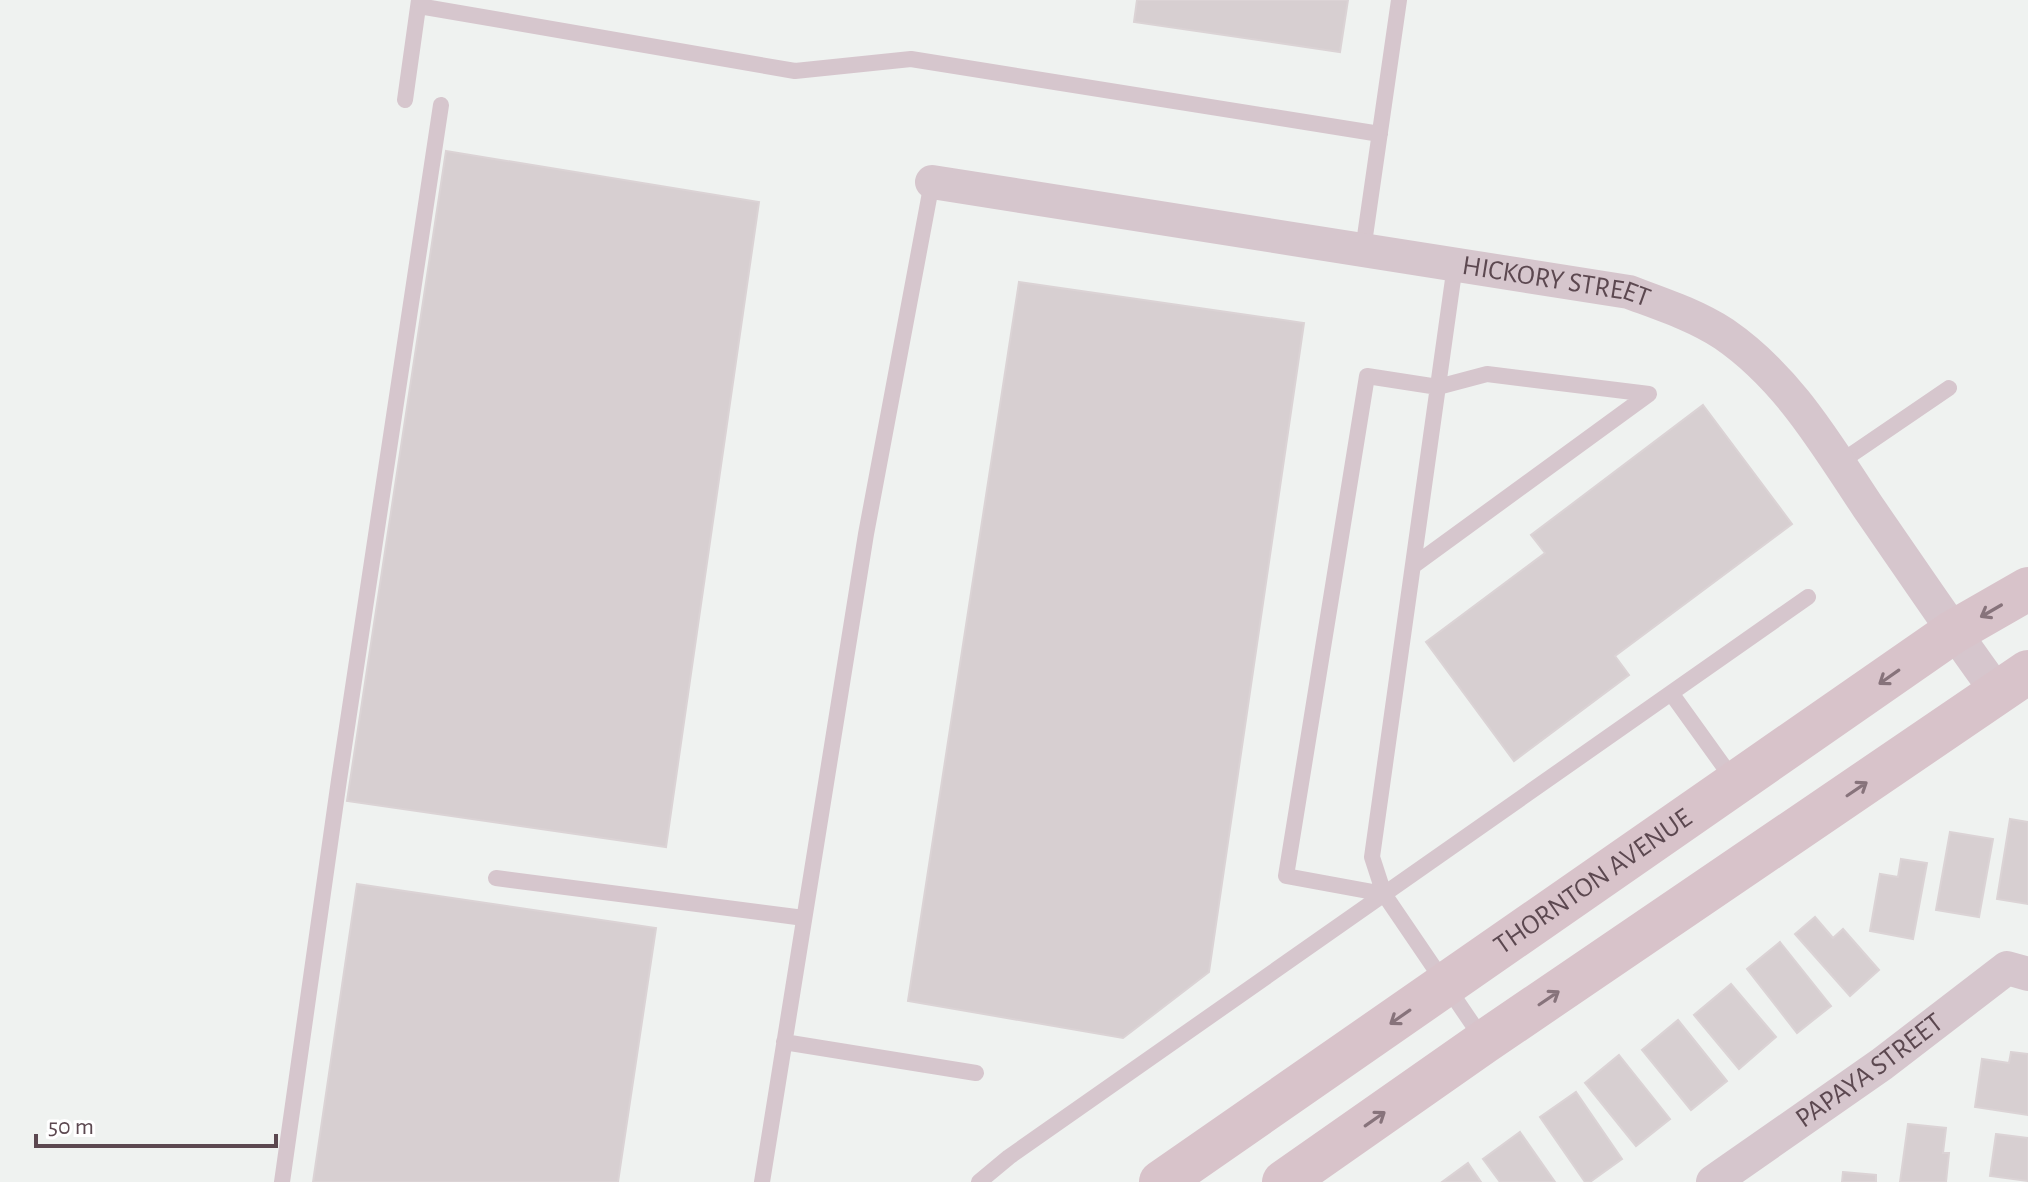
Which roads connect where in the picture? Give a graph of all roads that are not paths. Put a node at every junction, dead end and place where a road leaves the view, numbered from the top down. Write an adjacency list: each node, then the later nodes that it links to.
1 (1399, 0): 5 (lane)
2 (419, 3): 3 (lane); 5 (lane)
3 (405, 100)
4 (441, 105): 27 (lane)
5 (1380, 134): 7 (lane)
6 (932, 182): 7 (street, HICKORY STREET); 21 (lane)
7 (1363, 250): 8 (street, HICKORY STREET)
8 (1455, 265): 9 (lane); 11 (street, HICKORY STREET)
9 (1438, 387): 12 (lane); 12 (lane); 20 (lane)
10 (1949, 388): 11 (lane)
11 (1839, 463): 15 (street, HICKORY STREET)
12 (1413, 566): 20 (lane)
13 (2028, 589): 15 (main road, THORNTON AVENUE, one-way to 15)
14 (1808, 597): 17 (lane)
15 (1953, 632): 16 (street, HICKORY STREET); 18 (main road, THORNTON AVENUE, one-way to 18)
16 (2013, 682): 25 (main road, one-way to 16)
17 (1671, 693): 18 (lane); 20 (lane)
18 (1736, 783): 23 (main road, THORNTON AVENUE)
19 (496, 878): 21 (lane)
20 (1384, 894): 23 (lane); 29 (lane)
21 (804, 918): 24 (lane)
22 (2028, 974): 32 (street, PAPAYA STREET)
23 (1446, 985): 25 (lane); 30 (main road, THORNTON AVENUE, one-way to 30)
24 (784, 1042): 26 (lane); 28 (lane)
25 (1484, 1042): 31 (main road, one-way to 25)
26 (976, 1073)
27 (282, 1182)
28 (762, 1182)
29 (979, 1182)
30 (1161, 1182)
31 (1284, 1182)
32 (1713, 1182)

